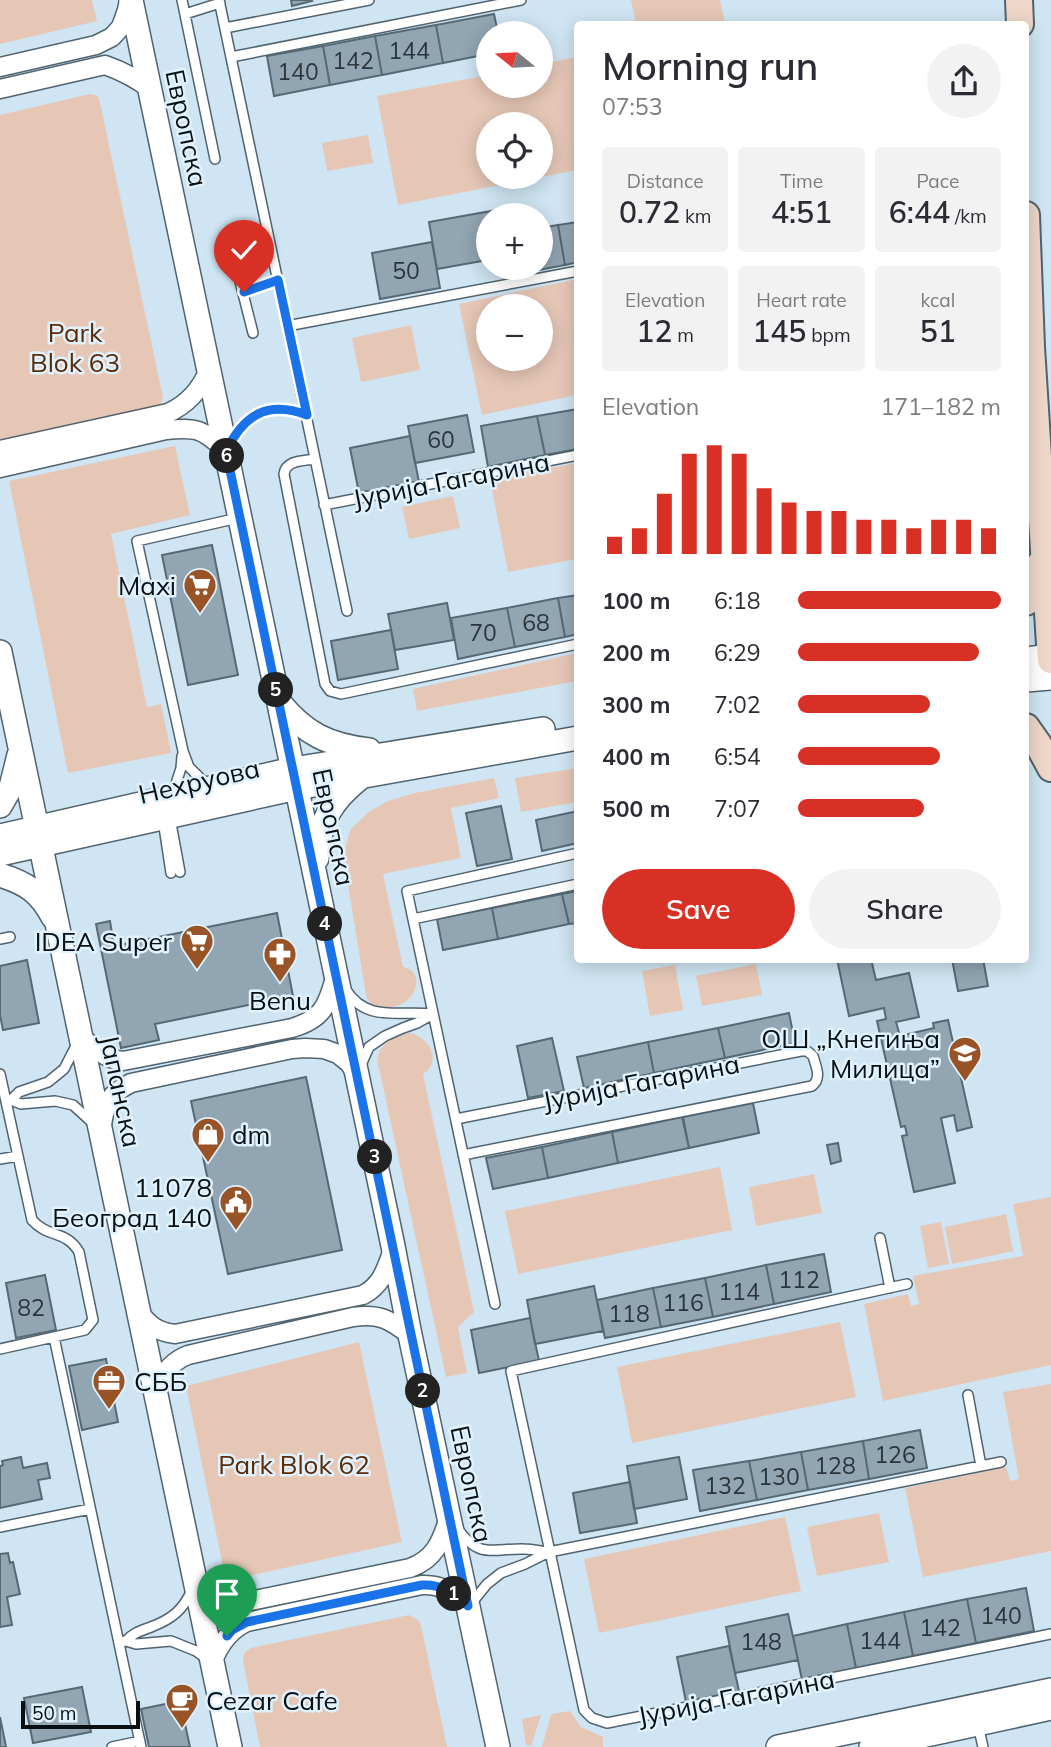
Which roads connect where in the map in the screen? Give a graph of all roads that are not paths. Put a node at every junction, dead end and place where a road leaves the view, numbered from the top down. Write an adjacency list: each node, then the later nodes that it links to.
1 (130, 0): 11 (street); 13 (street, Европска)
2 (182, 0): 7 (lane)
3 (369, 0): 9 (lane)
4 (521, 0): 10 (lane)
5 (1020, 0): 8 (main road)
6 (220, 2): 7 (lane); 9 (lane, Јурија Гагарина)
7 (185, 14): 14 (lane)
8 (1020, 21)
9 (225, 29): 10 (lane, Јурија Гагарина)
10 (231, 57): 17 (lane, Јурија Гагарина)
11 (0, 67)
12 (0, 89): 13 (street)
13 (150, 89): 22 (street, Европска)
14 (215, 159)
15 (232, 250): 18 (lane)
16 (574, 272): 19 (lane)
17 (278, 280): 18 (lane); 19 (lane, Јурија Гагарина)
18 (244, 292): 20 (lane)
19 (287, 327): 23 (lane, Јурија Гагарина)
20 (253, 333)
21 (1029, 358): 31 (main road)
22 (209, 370): 24 (street); 25 (street, Европска)
23 (307, 415): 25 (lane); 27 (lane, Јурија Гагарина)
24 (0, 450)
25 (226, 451): 28 (street); 30 (street, Европска)
26 (574, 456): 29 (lane, Јурија Гагарина)
27 (315, 459): 29 (lane, Јурија Гагарина); 34 (lane)
28 (0, 468)
29 (324, 505): 33 (lane, Јурија Гагарина)
30 (240, 518): 40 (street, Европска); 45 (lane)
31 (1043, 552): 32 (main road); 36 (main road)
32 (1029, 594)
33 (346, 611)
34 (574, 645)
35 (0, 652): 44 (street, Јапанска)
36 (1051, 657): 37 (street)
37 (1029, 659)
38 (1051, 678): 39 (street)
39 (1029, 680)
40 (279, 702): 46 (street); 49 (street, Европска)
41 (574, 724): 46 (street, Нехруова)
42 (1029, 731): 47 (main road)
43 (574, 739): 48 (street, Нехруова)
44 (21, 749): 51 (street); 54 (street, Јапанска)
45 (183, 751): 50 (lane); 52 (lane)
46 (393, 753): 49 (street, Нехруова)
47 (1051, 768)
48 (363, 776): 49 (street, Нехруова); 59 (street)
49 (295, 779): 50 (street, Нехруова); 52 (street, Нехруова); 59 (street, Европска)
50 (211, 787): 52 (street, Нехруова)
51 (0, 806)
52 (168, 810): 54 (street, Нехруова); 57 (lane)
53 (0, 836): 54 (street, Нехруова)
54 (39, 836): 55 (street, Нехруова); 62 (street, Јапанска)
55 (0, 854)
56 (574, 854): 61 (lane)
57 (176, 872)
58 (0, 875): 62 (street)
59 (316, 879): 63 (street, Европска)
60 (574, 885): 61 (lane)
61 (413, 919): 64 (lane)
62 (58, 926): 65 (street, Јапанска)
63 (336, 975): 64 (lane); 65 (street); 67 (street, Европска)
64 (433, 1014): 67 (lane); 69 (lane)
65 (81, 1036): 68 (lane); 70 (street, Јапанска)
66 (0, 1074): 68 (lane)
67 (357, 1075): 70 (street); 75 (street, Европска)
68 (9, 1101): 70 (lane); 72 (lane)
69 (456, 1119): 71 (lane); 71 (lane, Јурија Гагарина)
70 (101, 1131): 79 (street, Јапанска)
71 (463, 1155): 78 (lane)
72 (18, 1156): 73 (lane); 81 (lane)
73 (0, 1159)
74 (880, 1238): 77 (lane)
75 (394, 1248): 79 (street); 80 (street, Европска)
76 (907, 1284): 77 (lane, Јурија Гагарина)
77 (890, 1288): 90 (lane, Јурија Гагарина)
78 (495, 1304)
79 (138, 1311): 83 (street, Јапанска)
80 (410, 1335): 83 (street); 88 (street, Европска)
81 (54, 1337): 82 (lane); 87 (lane)
82 (0, 1349)
83 (155, 1388): 91 (street, Јапанска)
84 (968, 1395): 86 (lane)
85 (1001, 1462): 86 (lane)
86 (981, 1466): 90 (lane)
87 (90, 1509): 89 (lane); 94 (lane)
88 (450, 1515): 90 (lane); 91 (street); 92 (street, Европска)
89 (0, 1527)
90 (549, 1552): 92 (lane); 93 (lane, Јурија Гагарина)
91 (195, 1581): 94 (lane); 95 (street, Јапанска)
92 (468, 1606): 95 (street); 98 (street, Европска)
93 (1051, 1634)
94 (122, 1641): 95 (lane); 100 (lane)
95 (212, 1663): 102 (street, Јапанска)
96 (1051, 1690): 105 (street)
97 (1051, 1708): 99 (street)
98 (494, 1724): 103 (street, Европска); 104 (street)
99 (978, 1724): 106 (street); 107 (lane)
100 (141, 1744): 101 (lane)
101 (112, 1747)
102 (230, 1747)
103 (498, 1747)
104 (512, 1747)
105 (778, 1747)
106 (871, 1747)
107 (983, 1747)

